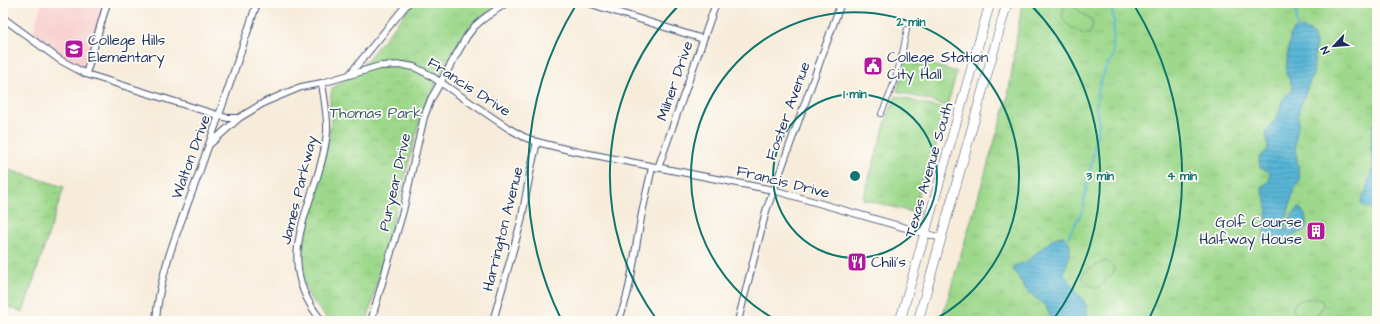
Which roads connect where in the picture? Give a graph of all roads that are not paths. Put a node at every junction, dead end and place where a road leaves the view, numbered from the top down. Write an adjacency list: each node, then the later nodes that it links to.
1 (107, 3): 13 (street)
2 (257, 3): 18 (street, Walton Drive)
3 (408, 3): 14 (street)
4 (506, 3): 15 (street, Puryear Drive)
5 (588, 3): 12 (street)
6 (716, 3): 12 (street, Milner Drive)
7 (841, 3): 23 (street, Foster Avenue)
8 (990, 3): 24 (main road, Texas Avenue South)
9 (1007, 3): 25 (main road, Texas Avenue South)
10 (3, 18): 13 (street)
11 (907, 29): 17 (street)
12 (703, 40): 22 (street, Milner Drive)
13 (86, 74): 18 (street)
14 (350, 74): 15 (street, Francis Drive); 16 (street, Francis Drive)
15 (440, 82): 20 (street, Francis Drive); 28 (street, Puryear Drive)
16 (322, 83): 19 (street, Francis Drive); 27 (street, James Parkway)
17 (881, 114)
18 (219, 116): 19 (street); 21 (street, Walton Drive)
19 (239, 118): 21 (street, Francis Drive)
20 (537, 142): 22 (street, Francis Drive); 29 (street, Harrington Avenue)
21 (209, 145): 26 (street, Walton Drive)
22 (656, 167): 23 (street, Francis Drive); 30 (street, Milner Drive)
23 (773, 190): 24 (street, Francis Drive); 31 (street, Foster Avenue)
24 (926, 233): 25 (street, Francis Drive); 32 (main road, Texas Avenue South)
25 (941, 238): 33 (main road, Texas Avenue South)
26 (156, 321)
27 (322, 321)
28 (371, 321)
29 (493, 321)
30 (618, 321)
31 (738, 321)
32 (900, 321)
33 (918, 321)

